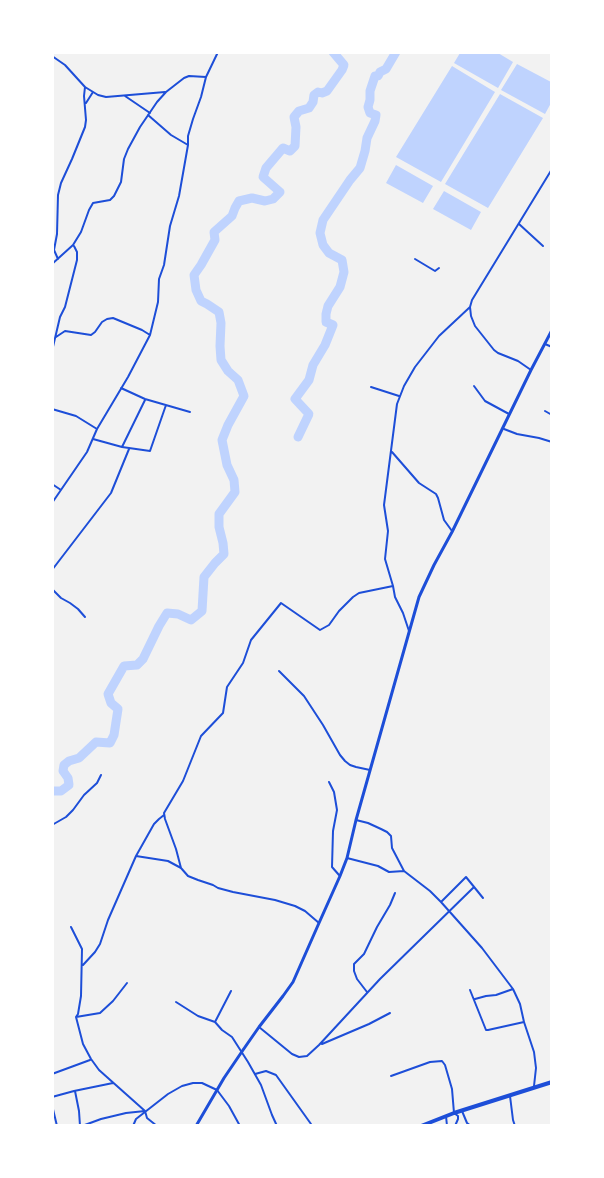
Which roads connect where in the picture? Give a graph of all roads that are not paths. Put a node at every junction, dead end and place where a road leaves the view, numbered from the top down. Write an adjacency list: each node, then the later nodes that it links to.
1 (218, 52): 3 (street)
2 (52, 56): 4 (street)
3 (206, 77): 6 (street); 10 (street)
4 (85, 87): 5 (street); 8 (street)
5 (93, 92): 7 (street); 8 (street)
6 (166, 92): 7 (street); 9 (street)
7 (125, 96): 9 (street)
8 (85, 105): 15 (street)
9 (149, 114): 10 (street); 13 (street)
10 (188, 145): 23 (street)
11 (552, 169): 12 (street)
12 (518, 224): 14 (street); 21 (street)
13 (73, 245): 15 (street); 24 (street)
14 (543, 246)
15 (58, 259): 18 (street)
16 (415, 259): 19 (street)
17 (428, 261): 19 (street)
18 (52, 264)
19 (425, 264): 20 (street)
20 (439, 268)
21 (470, 307): 28 (street); 32 (street)
22 (551, 333): 25 (main road)
23 (150, 335): 24 (street); 31 (street)
24 (56, 337): 27 (street)
25 (544, 344): 26 (street); 28 (main road)
26 (552, 347)
27 (52, 351)
28 (530, 370): 38 (main road)
29 (474, 386): 38 (street)
30 (370, 387): 32 (street)
31 (121, 388): 33 (street); 41 (street)
32 (399, 396): 46 (street)
33 (145, 399): 34 (street); 44 (street)
34 (166, 405): 37 (street); 45 (street)
35 (52, 409): 41 (street)
36 (545, 411): 39 (street)
37 (190, 412)
38 (509, 414): 40 (main road)
39 (552, 415)
40 (502, 428): 43 (street); 50 (main road)
41 (97, 429): 42 (street)
42 (93, 439): 44 (street); 48 (street)
43 (552, 442)
44 (122, 447): 45 (street)
45 (129, 449): 51 (street)
46 (392, 452): 50 (street); 52 (street)
47 (52, 484): 48 (street)
48 (61, 490): 49 (street)
49 (52, 503)
50 (452, 532): 55 (main road)
51 (52, 570)
52 (393, 586): 55 (street); 60 (street)
53 (52, 589): 54 (street)
54 (85, 617)
55 (410, 631): 57 (main road)
56 (279, 671): 57 (street)
57 (370, 770): 61 (main road)
58 (101, 775): 62 (street)
59 (329, 782): 67 (street)
60 (164, 816): 63 (street); 65 (street)
61 (356, 820): 64 (main road); 66 (street)
62 (52, 826)
63 (136, 856): 65 (street); 75 (street)
64 (347, 858): 66 (street); 67 (main road)
65 (181, 868): 73 (street)
66 (404, 871): 71 (street)
67 (340, 876): 73 (main road)
68 (474, 887): 70 (street); 71 (street); 72 (street)
69 (395, 892): 80 (street)
70 (483, 898)
71 (441, 902): 72 (street)
72 (449, 911): 77 (street); 80 (street)
73 (320, 923): 87 (main road)
74 (71, 928): 75 (street)
75 (83, 965): 84 (street)
76 (127, 983): 84 (street)
77 (514, 989): 81 (street); 86 (street)
78 (470, 990): 81 (street)
79 (232, 991): 85 (street)
80 (367, 993): 88 (street)
81 (474, 999): 86 (street)
82 (176, 1002): 85 (street)
83 (390, 1013): 88 (street)
84 (76, 1017): 90 (street)
85 (215, 1022): 89 (street)
86 (524, 1022): 96 (street)
87 (259, 1027): 88 (street); 89 (main road)
88 (319, 1045)
89 (241, 1052): 92 (street); 97 (main road)
90 (91, 1059): 91 (street); 95 (street)
91 (52, 1074)
92 (255, 1074): 106 (street); 113 (street)
93 (391, 1076): 104 (street)
94 (552, 1082): 96 (highway)
95 (113, 1083): 98 (street); 103 (street)
96 (534, 1088): 99 (highway)
97 (217, 1090): 103 (street); 111 (main road); 112 (street)
98 (75, 1091): 100 (street); 108 (street)
99 (510, 1096): 102 (highway); 118 (street)
100 (52, 1097)
101 (52, 1105): 107 (street)
102 (462, 1110): 104 (highway); 117 (street)
103 (145, 1112): 108 (street); 109 (street); 110 (street)
104 (454, 1113): 105 (highway); 116 (street)
105 (446, 1116): 114 (highway); 115 (street)
106 (311, 1124)
107 (57, 1126)
108 (81, 1126)
109 (133, 1126)
110 (157, 1126)
111 (196, 1126)
112 (240, 1126)
113 (277, 1126)
114 (421, 1126)
115 (447, 1126)
116 (455, 1126)
117 (471, 1126)
118 (515, 1126)

